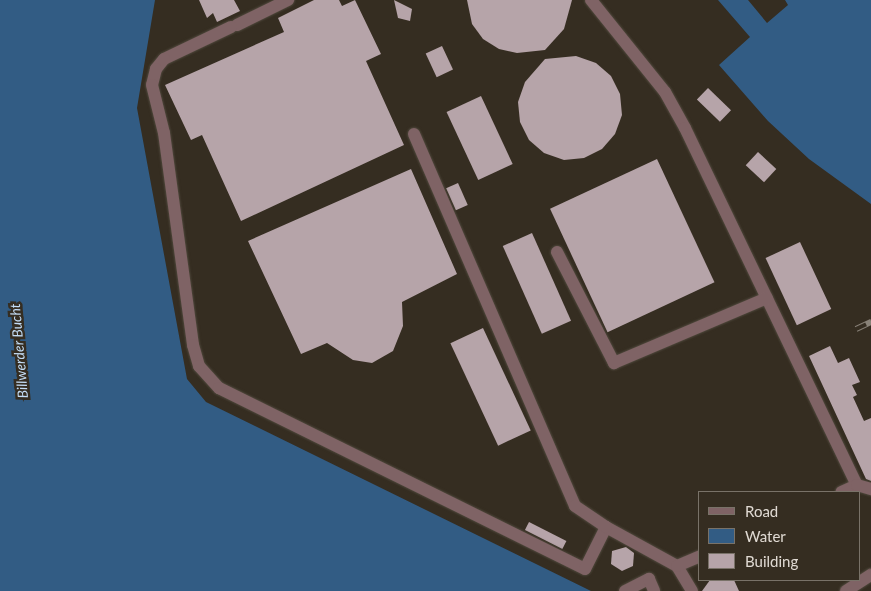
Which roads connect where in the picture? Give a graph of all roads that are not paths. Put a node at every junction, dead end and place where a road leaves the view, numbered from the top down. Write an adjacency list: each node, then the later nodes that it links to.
1 (591, 0): 5 (lane)
2 (290, 1): 9 (lane)
3 (414, 134): 9 (lane)
4 (557, 252): 5 (lane)
5 (767, 298): 6 (lane)
6 (857, 485): 7 (lane); 8 (lane)
7 (871, 489)
8 (843, 491)
9 (606, 528): 11 (lane)
10 (698, 557): 11 (lane)
11 (677, 566): 15 (lane)
12 (871, 575): 16 (lane)
13 (625, 591): 14 (lane)
14 (654, 591)
15 (692, 591)
16 (846, 591)

